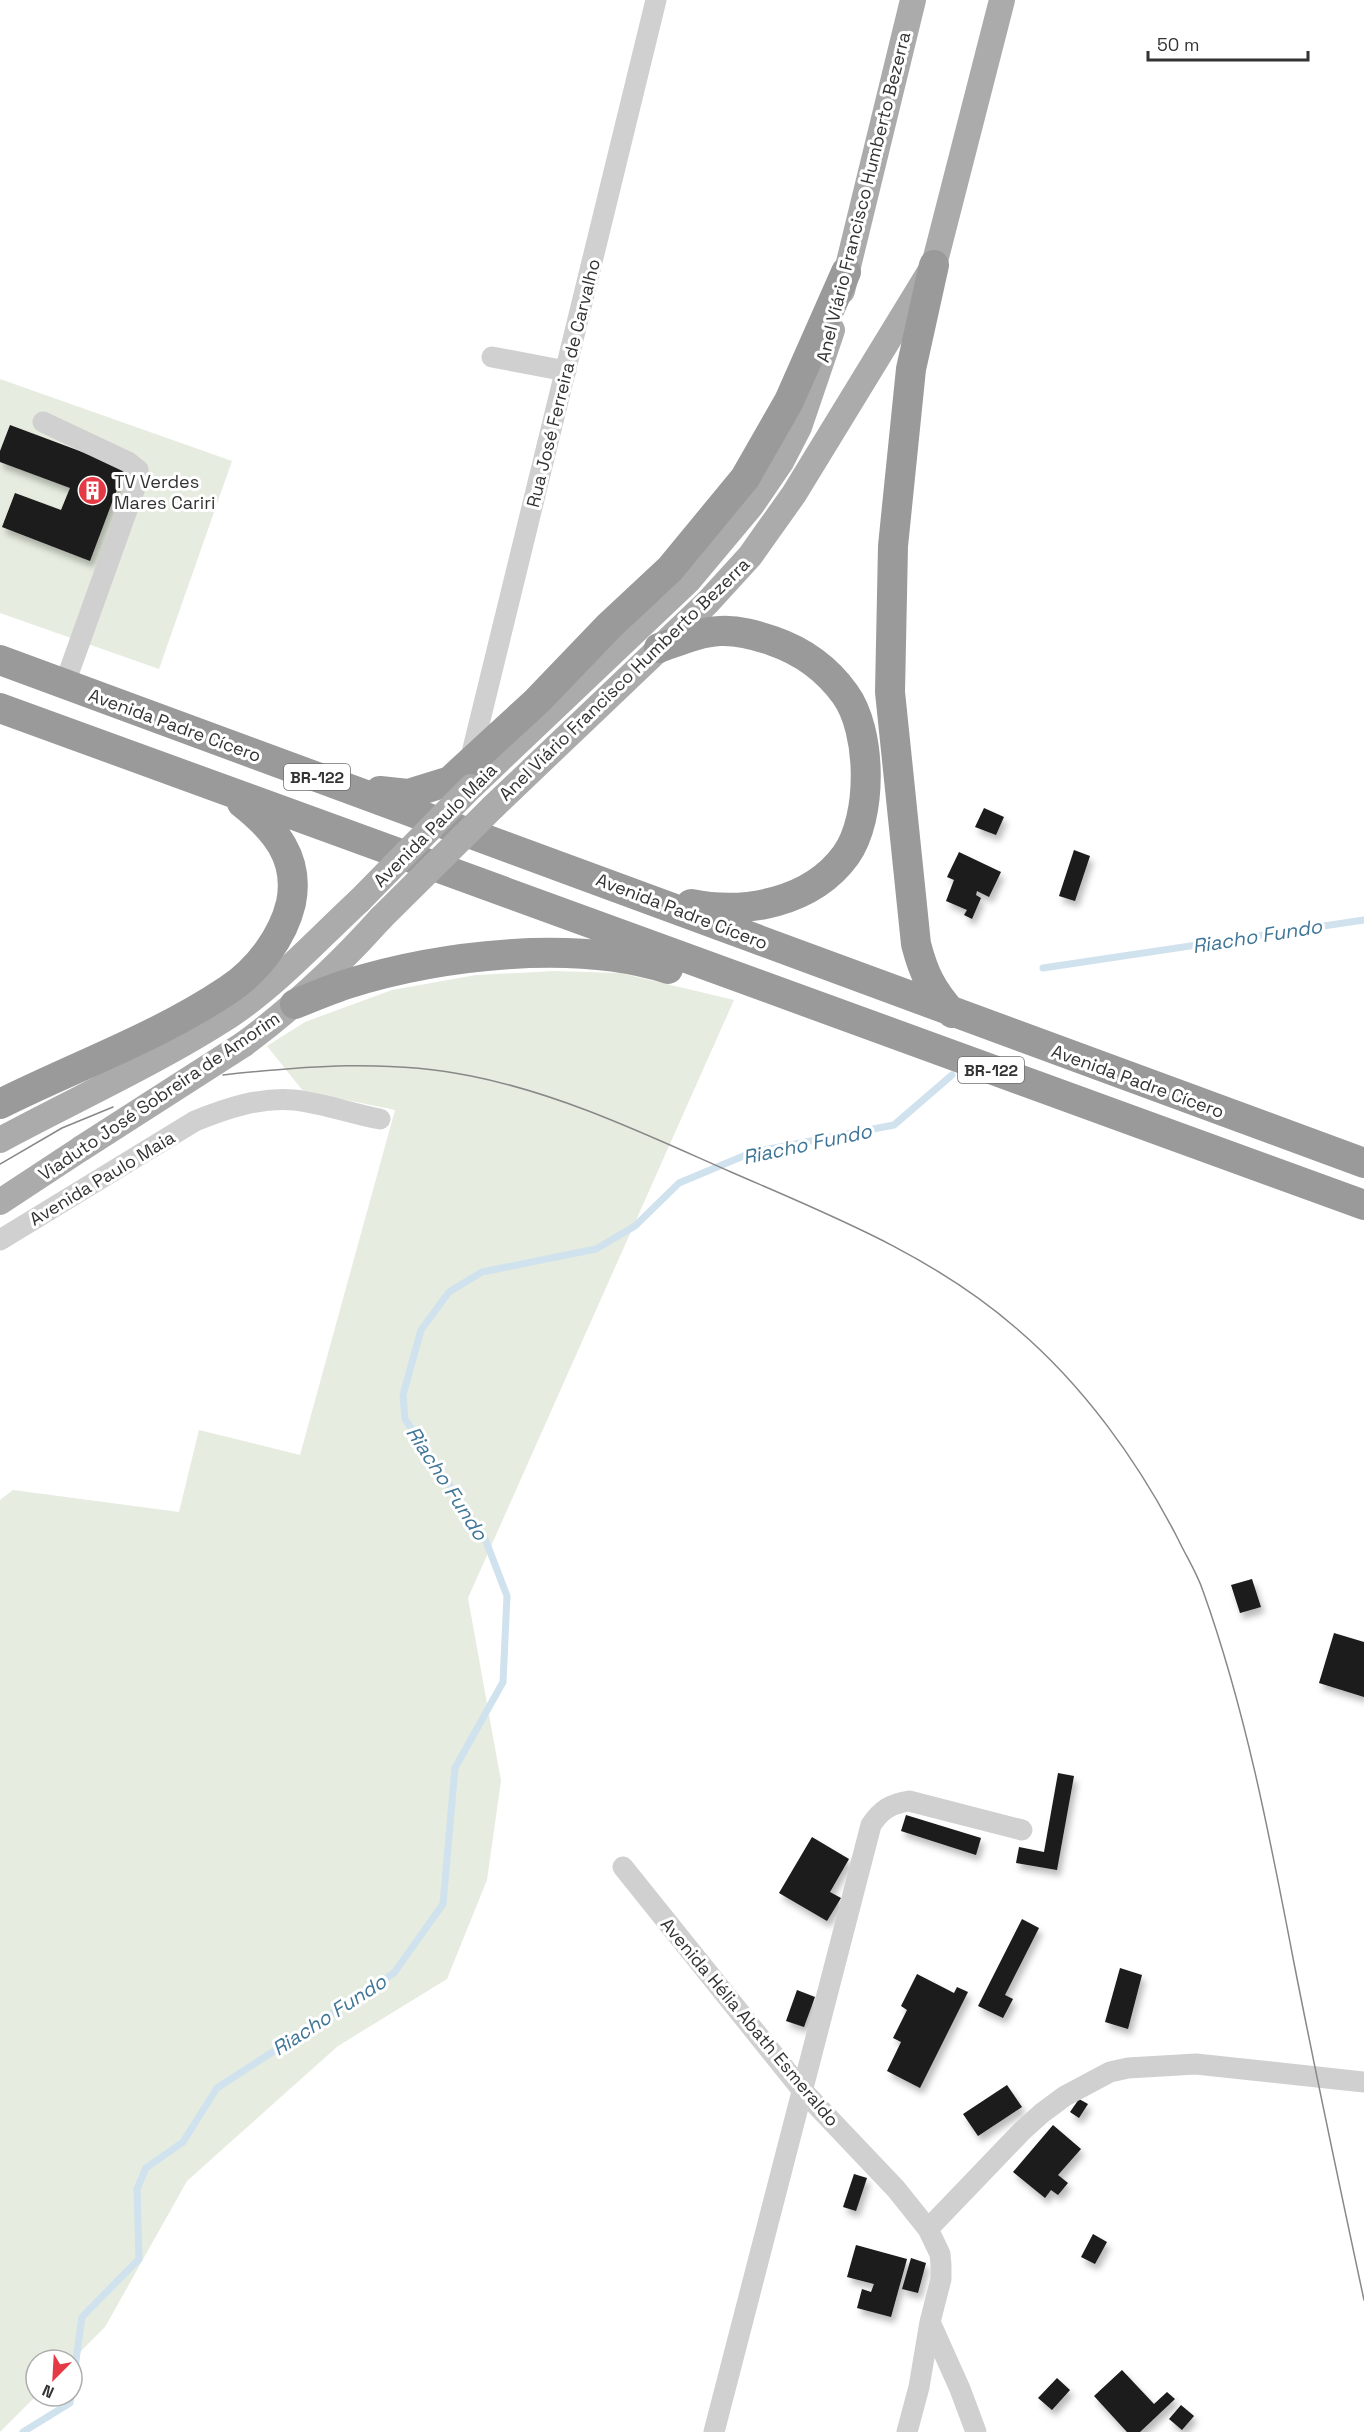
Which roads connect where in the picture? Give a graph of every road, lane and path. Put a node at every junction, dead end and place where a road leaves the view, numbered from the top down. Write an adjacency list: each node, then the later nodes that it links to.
1 (656, 0): 7 (street, Rua José Ferreira de Carvalho)
2 (913, 0): 5 (main road, Anel Viário Francisco Humberto Bezerra)
3 (1002, 0): 4 (main road, Anel Viário Francisco Humberto Bezerra)
4 (934, 265): 10 (main road, Anel Viário Francisco Humberto Bezerra); 21 (highway)
5 (846, 272): 9 (main road, Anel Viário Francisco Humberto Bezerra); 14 (highway)
6 (492, 357): 7 (street)
7 (566, 370): 14 (street, Rua José Ferreira de Carvalho)
8 (43, 422): 12 (street)
9 (800, 427): 14 (main road, Avenida Paulo Maia)
10 (659, 648): 17 (main road, Anel Viário Francisco Humberto Bezerra); 18 (highway)
11 (0, 660): 12 (highway, Avenida Padre Cícero / BR-122)
12 (65, 683): 15 (highway, Avenida Padre Cícero / BR-122)
13 (0, 708): 16 (highway, BR-122)
14 (470, 776): 15 (highway); 24 (main road, Avenida Paulo Maia, bridge)
15 (345, 788): 18 (highway, Avenida Padre Cícero / BR-122)
16 (226, 791): 19 (highway, BR-122); 22 (highway)
17 (493, 807): 20 (main road, Viaduto José Sobreira de Amorim, bridge)
18 (635, 893): 21 (highway, Avenida Padre Cícero / BR-122)
19 (764, 987): 20 (highway); 27 (highway, BR-122)
20 (295, 1004): 26 (main road, Viaduto José Sobreira de Amorim, bridge)
21 (952, 1013): 25 (highway, Avenida Padre Cícero / BR-122)
22 (0, 1104)
23 (380, 1119): 28 (street, Avenida Paulo Maia)
24 (0, 1140)
25 (1364, 1163)
26 (0, 1202)
27 (1364, 1205)
28 (0, 1240)
29 (1022, 1830): 32 (street)
30 (623, 1867): 32 (street, Avenida Hélia Abath Esmeraldo)
31 (1364, 2082): 33 (street)
32 (802, 2090): 33 (street, Avenida Hélia Abath Esmeraldo); 35 (street)
33 (928, 2229): 34 (street, Avenida Hélia Abath Esmeraldo)
34 (930, 2322): 36 (street, Avenida Hélia Abath Esmeraldo); 37 (street)
35 (714, 2432)
36 (907, 2432)
37 (976, 2432)

